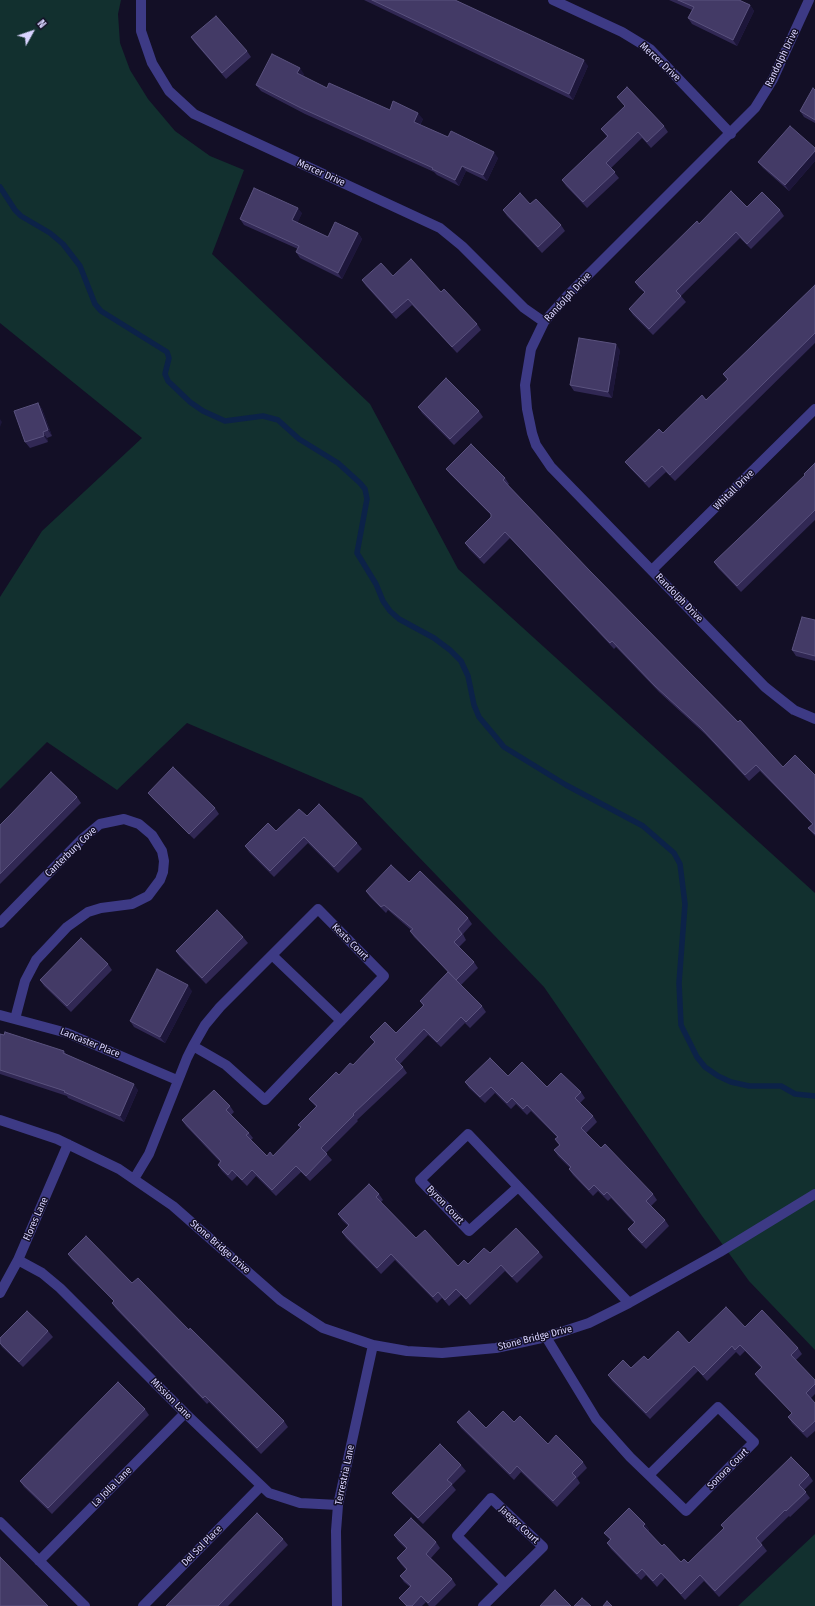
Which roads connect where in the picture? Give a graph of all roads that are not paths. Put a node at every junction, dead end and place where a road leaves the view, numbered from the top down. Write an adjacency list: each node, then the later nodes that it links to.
1 (141, 0): 5 (street, Mercer Drive)
2 (554, 0): 4 (street, Mercer Drive)
3 (809, 0): 4 (street, Randolph Drive)
4 (731, 134): 5 (street, Randolph Drive)
5 (544, 322): 7 (street, Randolph Drive)
6 (815, 409): 7 (street, Whitall Drive)
7 (652, 570): 8 (street, Randolph Drive)
8 (815, 719)
9 (0, 923): 12 (street, Canterbury Cove)
10 (272, 955): 13 (street); 13 (street, Keats Court); 14 (street, Keats Court)
11 (0, 1015): 12 (street, Lancaster Place)
12 (15, 1019): 15 (street, Lancaster Place)
13 (341, 1021): 14 (street, Keats Court)
14 (193, 1046): 15 (street, Keats Court)
15 (177, 1080): 18 (street, Keats Court)
16 (0, 1120): 17 (street, Stone Bridge Drive)
17 (68, 1144): 18 (street, Stone Bridge Drive); 21 (street, Flores Lane)
18 (134, 1179): 25 (street, Stone Bridge Drive)
19 (518, 1187): 19 (street, Byron Court); 23 (street, Byron Court)
20 (815, 1194): 23 (street, Stone Bridge Drive)
21 (18, 1260): 22 (street, Flores Lane); 26 (street, Mission Lane)
22 (0, 1293)
23 (629, 1304): 24 (street, Stone Bridge Drive)
24 (546, 1337): 25 (street, Stone Bridge Drive); 27 (street, Sonora Court)
25 (373, 1345): 29 (street, Terrestria Lane)
26 (184, 1413): 28 (street, Mission Lane); 31 (street, La Jolla Lane)
27 (648, 1475): 27 (street, Sonora Court)
28 (261, 1486): 29 (street, Mission Lane); 34 (street, Del Sol Place)
29 (338, 1505): 35 (street, Terrestria Lane)
30 (0, 1522): 31 (street)
31 (39, 1561): 33 (street)
32 (505, 1584): 32 (street, Jaeger Court); 36 (street, Jaeger Court)
33 (85, 1606)
34 (143, 1606)
35 (337, 1606)
36 (483, 1606)

